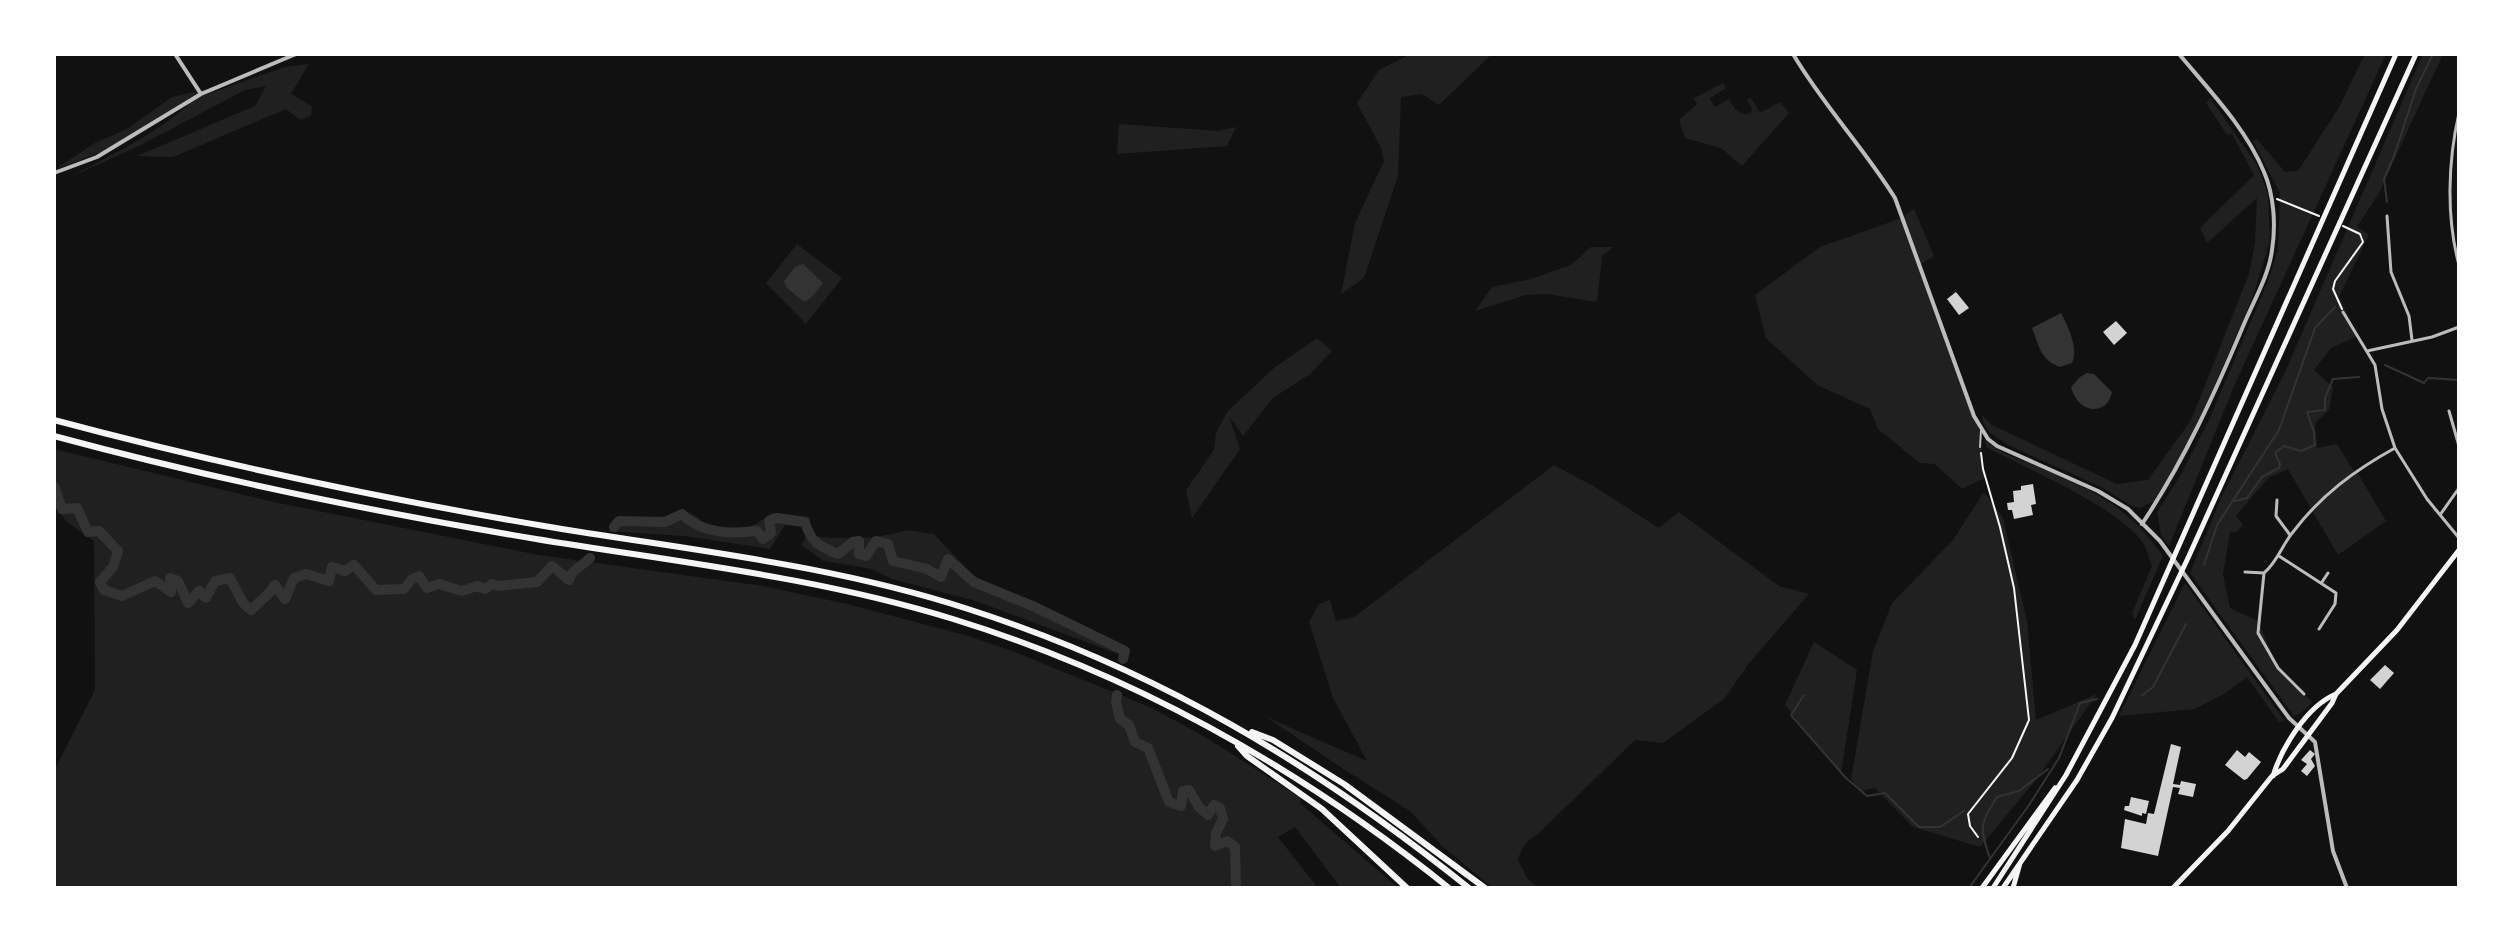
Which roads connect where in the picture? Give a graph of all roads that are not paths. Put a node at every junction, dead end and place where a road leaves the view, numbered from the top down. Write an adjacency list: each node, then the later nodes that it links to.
1 (175, 54): 7 (street)
2 (296, 54): 7 (street)
3 (1793, 54): 19 (street)
4 (2179, 54): 27 (street)
5 (2396, 54): 43 (main road)
6 (2416, 54): 45 (main road)
7 (201, 94): 10 (street)
8 (2459, 113): 9 (street)
9 (2457, 138): 12 (street)
10 (54, 173)
11 (2387, 216): 15 (street)
12 (2459, 265)
13 (2343, 312): 16 (street)
14 (2459, 327): 15 (street)
15 (2412, 340): 16 (street)
16 (2367, 351): 23 (street)
17 (2449, 411): 21 (street)
18 (54, 420): 39 (highway)
19 (1981, 429): 22 (lane); 27 (street)
20 (54, 436): 42 (highway)
21 (2459, 446)
22 (1980, 447)
23 (2395, 448): 26 (street); 28 (street)
24 (2459, 488): 26 (street)
25 (2277, 500): 28 (street)
26 (2440, 515): 29 (street)
27 (2142, 524): 40 (street)
28 (2290, 535): 31 (street)
29 (2459, 538)
30 (2459, 550): 38 (main road)
31 (2279, 556): 33 (street); 35 (street)
32 (2245, 572): 33 (street)
33 (2264, 573): 37 (street)
34 (2328, 573): 35 (street)
35 (2322, 582): 36 (street)
36 (2319, 629)
37 (2304, 694)
38 (2336, 694): 40 (main road); 41 (main road)
39 (1238, 727): 48 (highway); 49 (highway)
40 (2299, 728): 41 (street); 44 (main road)
41 (2308, 735): 44 (main road); 55 (street)
42 (1233, 740): 46 (highway); 47 (highway)
43 (2066, 775): 50 (main road); 51 (main road)
44 (2272, 776): 54 (main road)
45 (2020, 862): 52 (main road); 53 (main road)
46 (1407, 888)
47 (1449, 888)
48 (1469, 888)
49 (1485, 888)
50 (1982, 888)
51 (1993, 888)
52 (2003, 888)
53 (2013, 888)
54 (2173, 888)
55 (2347, 888)

